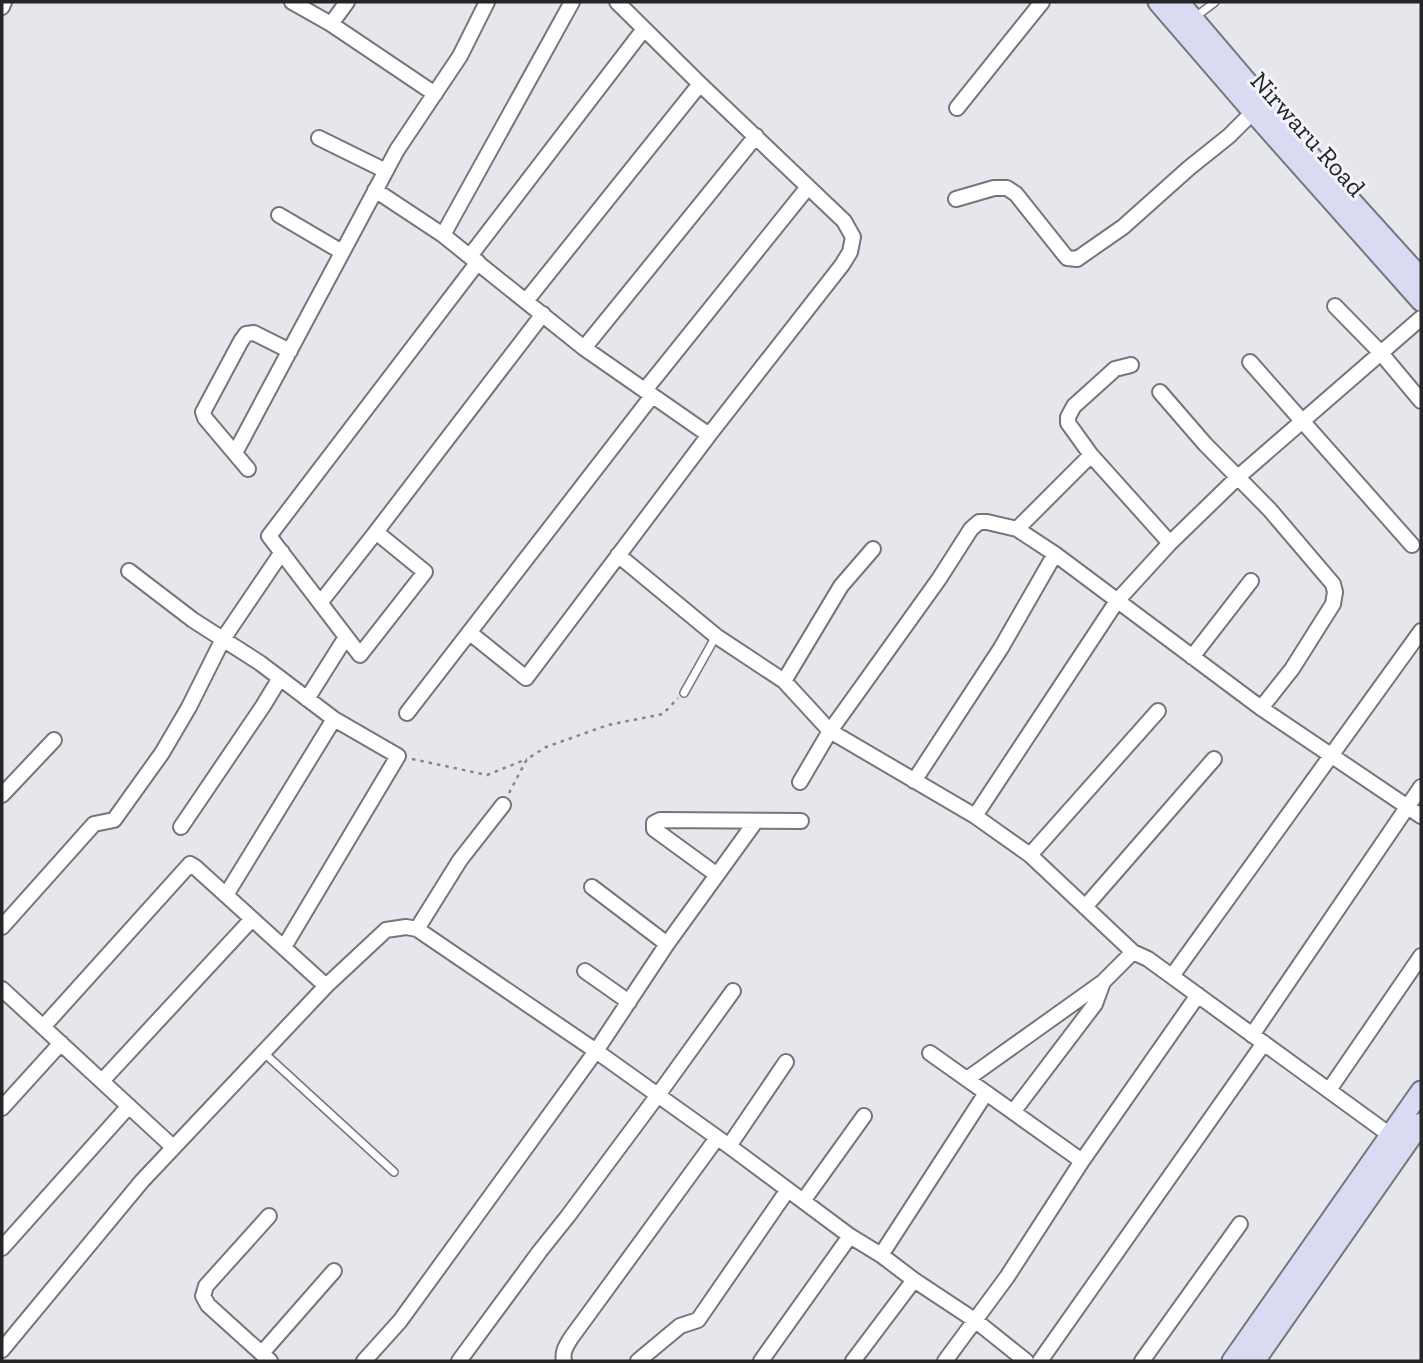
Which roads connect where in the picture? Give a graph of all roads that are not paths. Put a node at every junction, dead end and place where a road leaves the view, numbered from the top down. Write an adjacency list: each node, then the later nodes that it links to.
1 (5, 2): 11 (street)
2 (292, 2): 13 (street)
3 (346, 2): 13 (street)
4 (572, 2): 26 (street)
5 (617, 2): 14 (street)
6 (1042, 2): 17 (street)
7 (1158, 2): 18 (street, Nirwaru Road)
8 (1179, 2): 12 (street, Nirwaru Road)
9 (1215, 2): 12 (lane)
10 (483, 3): 16 (street)
11 (2, 7)
12 (1193, 18): 29 (street, Nirwaru Road)
13 (331, 24): 16 (street)
14 (644, 29): 15 (street); 28 (street)
15 (700, 84): 19 (street); 30 (street)
16 (435, 94): 21 (street)
17 (957, 108)
18 (1253, 112): 24 (street); 31 (street, Nirwaru Road)
19 (756, 136): 22 (street); 35 (street)
20 (319, 138): 21 (street)
21 (386, 171): 23 (street)
22 (808, 187): 41 (street); 44 (street)
23 (375, 190): 26 (street); 27 (street)
24 (956, 199)
25 (279, 215): 27 (street)
26 (443, 235): 28 (street)
27 (342, 252): 36 (street)
28 (474, 259): 30 (street); 54 (street)
29 (1421, 278)
30 (526, 301): 33 (street)
31 (1421, 301)
32 (1335, 306): 37 (street)
33 (543, 314): 35 (street); 50 (street)
34 (1421, 318): 37 (street)
35 (584, 348): 41 (street)
36 (290, 351): 45 (street); 45 (street)
37 (1380, 352): 42 (street); 43 (street)
38 (1250, 362): 43 (street)
39 (1131, 365): 46 (street)
40 (1160, 392): 48 (street)
41 (648, 393): 44 (street); 62 (street)
42 (1421, 401)
43 (1302, 421): 48 (street); 52 (street)
44 (709, 435): 56 (street)
45 (235, 453): 47 (street)
46 (1091, 455): 49 (street); 51 (street)
47 (248, 470)
48 (1238, 477): 51 (street); 71 (street)
49 (1017, 529): 55 (street); 75 (street)
50 (376, 532): 60 (street); 64 (street)
51 (1170, 543): 59 (street)
52 (1412, 545)
53 (873, 549): 68 (street)
54 (282, 552): 60 (street); 65 (street)
55 (1055, 554): 59 (street); 79 (street)
56 (618, 555): 62 (street); 63 (street)
57 (129, 571): 65 (street)
58 (1251, 581): 66 (street)
59 (1117, 601): 66 (street); 85 (street)
60 (320, 603): 64 (street)
61 (1421, 631): 77 (street)
62 (470, 633): 73 (street)
63 (716, 636): 68 (street); 69 (lane)
64 (346, 637): 70 (street)
65 (223, 639): 67 (street); 96 (street)
66 (1192, 657): 71 (street)
67 (280, 678): 70 (street); 89 (street)
68 (784, 681): 75 (street)
69 (684, 692)
70 (307, 699): 74 (street)
71 (1261, 708): 77 (street)
72 (1158, 711): 90 (street)
73 (407, 713)
74 (334, 719): 93 (street); 99 (street)
75 (830, 731): 79 (street); 80 (street)
76 (54, 740): 82 (street)
77 (1332, 755): 84 (street); 103 (street)
78 (1214, 760): 94 (street)
79 (914, 781): 85 (street)
80 (800, 782)
81 (1421, 787): 84 (street)
82 (2, 795)
83 (503, 805): 97 (street)
84 (1407, 806): 86 (street); 111 (street)
85 (975, 816): 90 (street)
86 (1421, 816)
87 (756, 821): 88 (street); 91 (street); 91 (street)
88 (801, 821)
89 (181, 827)
90 (1030, 855): 94 (street)
91 (718, 875): 98 (street)
92 (592, 887): 98 (street)
93 (226, 895): 95 (street); 110 (street)
94 (1085, 907): 100 (street)
95 (252, 919): 99 (street); 118 (street)
96 (2, 928)
97 (417, 929): 105 (street); 113 (street)
98 (667, 944): 109 (street)
99 (284, 947): 105 (street)
100 (1133, 951): 103 (street); 104 (street)
101 (1421, 956): 119 (street)
102 (584, 971): 109 (street)
103 (1172, 976): 108 (street)
104 (1102, 982): 117 (street); 125 (street)
105 (326, 986): 114 (street)
106 (2, 989): 110 (street)
107 (733, 991): 122 (street)
108 (1198, 995): 111 (street); 132 (street)
109 (629, 1002): 113 (street)
110 (43, 1027): 112 (street)
111 (1258, 1039): 119 (street); 154 (street)
112 (61, 1043): 118 (street); 124 (street)
113 (596, 1051): 122 (street); 146 (street)
114 (263, 1052): 131 (street); 133 (lane)
115 (930, 1053): 117 (street)
116 (786, 1062): 130 (street)
117 (967, 1079): 121 (street)
118 (102, 1081): 123 (street)
119 (1329, 1090): 128 (street)
120 (1421, 1091): 127 (street)
121 (986, 1093): 125 (street); 140 (street)
122 (658, 1095): 129 (street); 147 (street)
123 (129, 1106): 131 (street); 139 (street)
124 (2, 1108)
125 (1013, 1112): 132 (street)
126 (864, 1116): 135 (street)
127 (1417, 1117): 128 (street); 157 (street)
128 (1390, 1135): 156 (street)
129 (717, 1138): 130 (street); 148 (street)
130 (729, 1146): 134 (street)
131 (173, 1147): 144 (street)
132 (1082, 1161): 143 (street)
133 (394, 1172)
134 (787, 1191): 135 (street); 149 (street)
135 (803, 1201): 138 (street)
136 (269, 1216): 145 (street)
137 (1240, 1224): 155 (street)
138 (850, 1236): 140 (street); 150 (street)
139 (2, 1248)
140 (881, 1255): 142 (street)
141 (334, 1271): 145 (street)
142 (914, 1280): 143 (street); 151 (street)
143 (976, 1321): 152 (street); 153 (street)
144 (2, 1350)
145 (266, 1357)
146 (364, 1361)
147 (459, 1361)
148 (564, 1361)
149 (638, 1361)
150 (761, 1361)
151 (852, 1361)
152 (946, 1361)
153 (1026, 1361)
154 (1040, 1361)
155 (1142, 1361)
156 (1231, 1361)
157 (1252, 1361)

